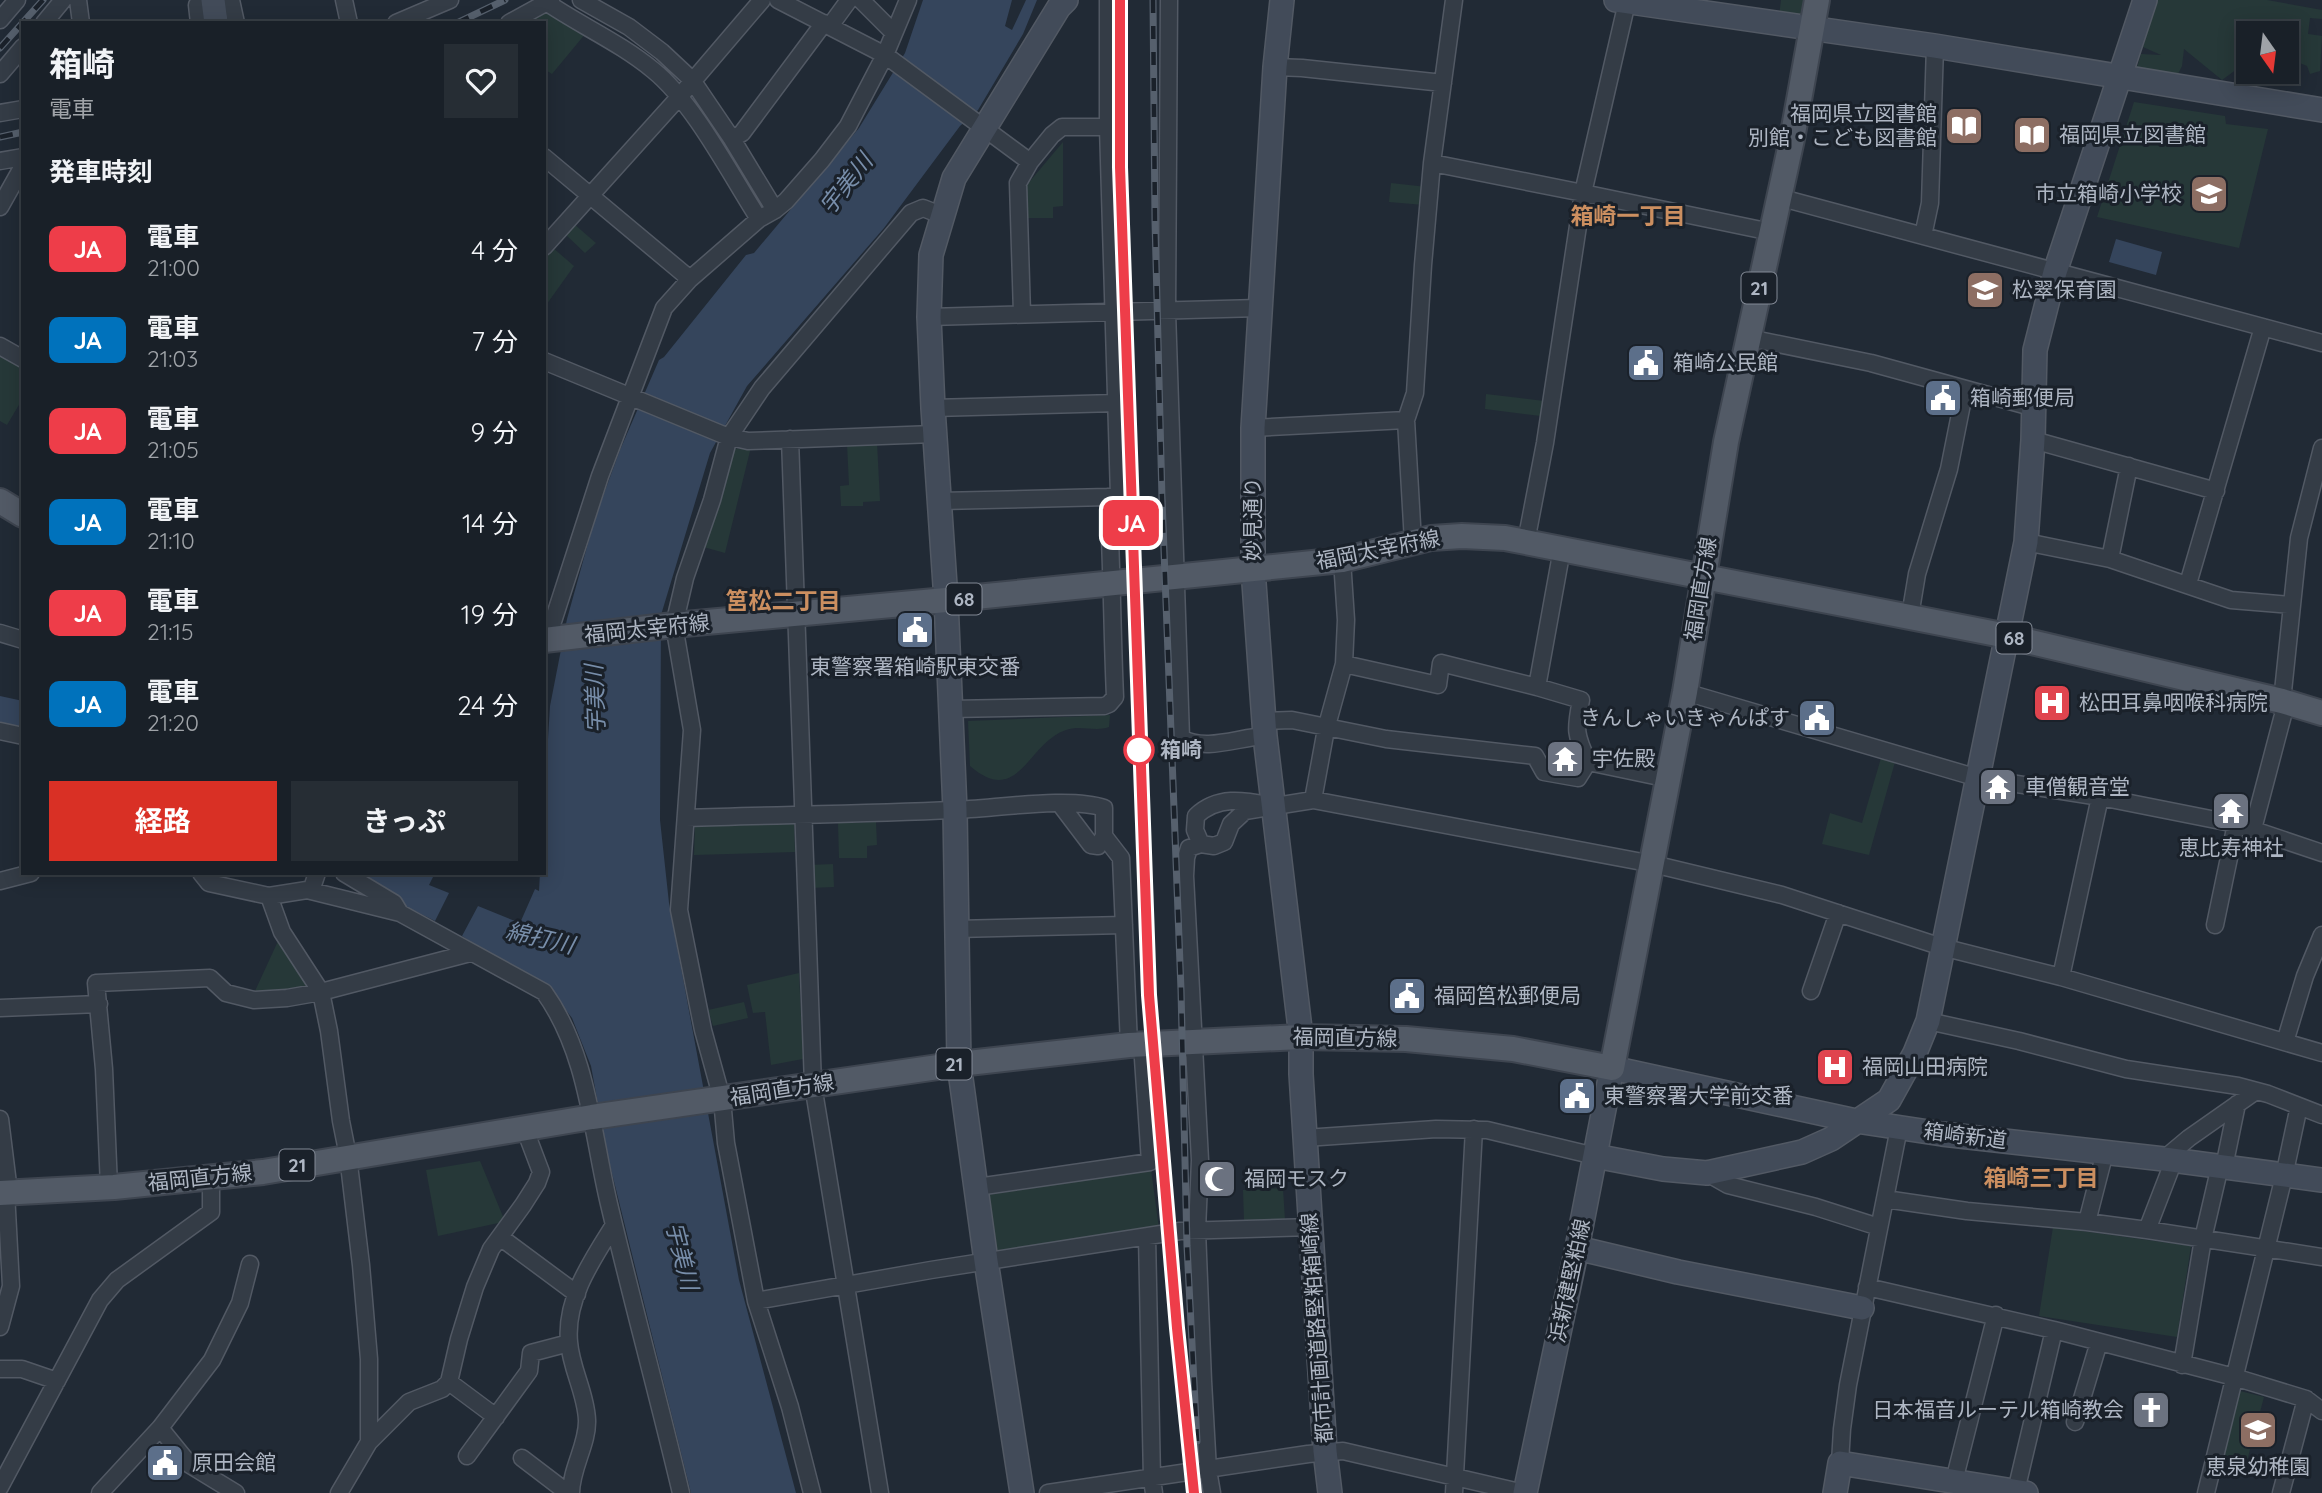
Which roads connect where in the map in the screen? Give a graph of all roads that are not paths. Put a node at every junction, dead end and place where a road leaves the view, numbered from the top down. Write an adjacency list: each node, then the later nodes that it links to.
1 (17, 0): 22 (street)
2 (63, 0): 23 (street)
3 (78, 0): 24 (street)
4 (344, 0): 27 (street)
5 (450, 0): 28 (street)
6 (581, 0): 39 (street)
7 (762, 0): 39 (street)
8 (778, 0): 30 (street)
9 (849, 0): 30 (street)
10 (861, 0): 32 (street)
11 (908, 0): 32 (street)
12 (1066, 0): 45 (street)
13 (1108, 0): 46 (street)
14 (1169, 0): 68 (street)
15 (1282, 0): 36 (street, 妙見通り)
16 (1454, 0): 40 (street)
17 (1817, 0): 31 (main road, 福岡直方線 / 21)
18 (2145, 0): 38 (street)
19 (547, 1): 29 (street); 41 (street)
20 (1621, 1): 31 (street); 54 (street)
21 (219, 5): 25 (street); 26 (street)
22 (0, 20)
23 (46, 21)
24 (81, 21)
25 (199, 21)
26 (234, 21)
27 (349, 21)
28 (401, 21)
29 (512, 21)
30 (827, 24): 35 (street); 47 (street)
31 (1812, 27): 33 (street); 56 (main road, 福岡直方線 / 21)
32 (893, 32): 35 (street)
33 (1935, 46): 38 (street); 62 (street)
34 (21, 49): 37 (street)
35 (890, 58): 45 (street); 58 (street)
36 (1275, 67): 40 (street); 66 (street, 妙見通り)
37 (0, 74)
38 (2119, 77): 43 (street); 64 (street)
39 (692, 80): 41 (street); 47 (street)
40 (1443, 83): 52 (street)
41 (680, 96): 55 (street); 60 (street)
42 (21, 109): 44 (street)
43 (2322, 110)
44 (0, 113)
45 (980, 123): 51 (street); 59 (street)
46 (1108, 127): 51 (street); 67 (street)
47 (732, 139): 58 (street)
48 (21, 157): 50 (street)
49 (546, 159): 55 (street)
50 (0, 161)
51 (1030, 162): 69 (street)
52 (1432, 163): 54 (street); 82 (street)
53 (21, 170): 57 (street)
54 (1583, 193): 61 (street); 95 (street)
55 (592, 194): 63 (street); 65 (street)
56 (1779, 197): 61 (main road, 福岡直方線 / 21); 62 (street)
57 (0, 207)
58 (775, 211): 60 (street)
59 (941, 215): 70 (street); 85 (street)
60 (759, 219): 65 (street)
61 (1771, 232): 72 (main road, 福岡直方線 / 21)
62 (1923, 236): 64 (street)
63 (546, 245)
64 (2055, 272): 71 (street); 81 (street)
65 (690, 279): 78 (street)
66 (1259, 308): 68 (street); 83 (street, 妙見通り)
67 (1114, 312): 68 (street); 69 (street); 79 (street)
68 (1167, 312): 102 (street)
69 (1022, 314): 70 (street)
70 (929, 317): 80 (street)
71 (2263, 327): 73 (street); 90 (street)
72 (1749, 338): 77 (street); 103 (main road, 福岡直方線 / 21)
73 (2322, 343)
74 (0, 346): 75 (street)
75 (21, 358)
76 (546, 362): 78 (street)
77 (1965, 389): 81 (street); 109 (street)
78 (634, 400): 85 (street); 114 (street)
79 (1116, 403): 80 (street); 91 (street)
80 (933, 408): 84 (street)
81 (2035, 408): 87 (street)
82 (1406, 420): 83 (street); 96 (street)
83 (1253, 428): 101 (street, 妙見通り)
84 (934, 434): 86 (street); 93 (street)
85 (728, 437): 86 (street); 110 (street)
86 (790, 439): 108 (street)
87 (2034, 440): 89 (street); 97 (street)
88 (2322, 448): 107 (street)
89 (2129, 466): 90 (street); 99 (street)
90 (2216, 491): 105 (street)
91 (1108, 497): 93 (street); 104 (street)
92 (0, 501): 94 (main road)
93 (940, 501): 106 (street)
94 (21, 514)
95 (1526, 541): 96 (main road, 福岡太宰府線 / 68); 98 (main road, 福岡太宰府線 / 68)
96 (1413, 542): 100 (main road, 福岡太宰府線 / 68)
97 (2026, 542): 99 (street); 112 (street)
98 (1562, 549): 103 (main road, 福岡太宰府線 / 68); 116 (street)
99 (2110, 559): 105 (street)
100 (1342, 560): 101 (main road, 福岡太宰府線 / 68); 115 (street)
101 (1253, 569): 102 (main road, 福岡太宰府線 / 68); 121 (street, 妙見通り)
102 (1175, 575): 104 (main road, 福岡太宰府線 / 68); 121 (street)
103 (1703, 575): 109 (main road, 福岡太宰府線 / 68); 117 (main road, 福岡直方線 / 21)
104 (1113, 584): 106 (main road, 福岡太宰府線 / 68); 119 (street)
105 (2188, 584): 107 (street)
106 (946, 600): 108 (main road, 福岡太宰府線 / 68); 119 (street)
107 (2292, 605): 118 (street)
108 (795, 613): 110 (main road, 福岡太宰府線 / 68); 133 (street)
109 (1910, 617): 112 (main road, 福岡太宰府線 / 68)
110 (670, 625): 114 (main road, 福岡太宰府線 / 68); 134 (street)
111 (0, 633): 113 (street)
112 (2008, 636): 118 (main road, 福岡太宰府線 / 68); 126 (street)
113 (21, 639)
114 (550, 639)
115 (1344, 664): 116 (street); 122 (street)
116 (1537, 687): 125 (street)
117 (1685, 692): 126 (street); 127 (main road, 福岡直方線 / 21)
118 (2282, 701): 120 (main road, 福岡太宰府線 / 68); 136 (street)
119 (950, 709): 132 (street)
120 (2322, 713)
121 (1265, 729): 122 (street); 131 (street, 妙見通り)
122 (1326, 729): 125 (street); 129 (street)
123 (0, 731): 124 (street)
124 (21, 736)
125 (1588, 762): 127 (street)
126 (1978, 778): 128 (street); 154 (street)
127 (1669, 779): 140 (main road, 福岡直方線 / 21)
128 (2100, 797): 135 (street); 156 (street)
129 (1313, 800): 131 (street); 140 (street)
130 (1060, 804): 132 (street); 137 (street); 137 (street)
131 (1275, 806): 138 (street); 138 (street); 162 (street, 妙見通り)
132 (955, 810): 133 (street); 152 (street)
133 (802, 814): 134 (street); 169 (street)
134 (686, 818): 171 (street)
135 (2236, 824): 136 (street); 151 (street)
136 (2253, 829): 139 (street)
137 (1104, 836): 150 (street)
138 (1201, 844): 163 (street)
139 (2322, 853)
140 (1653, 864): 149 (street); 168 (main road, 福岡直方線 / 21)
141 (23, 875): 145 (street)
142 (203, 875): 147 (street)
143 (316, 875): 146 (street)
144 (347, 875): 148 (street)
145 (0, 881)
146 (312, 891): 147 (street); 148 (street)
147 (269, 896): 158 (street)
148 (400, 913): 155 (street)
149 (1838, 913): 154 (street); 157 (street)
150 (1124, 925): 152 (street); 165 (street)
151 (2215, 925)
152 (956, 929): 167 (street)
153 (2322, 935): 164 (street)
154 (1941, 947): 156 (street); 161 (street)
155 (470, 953): 158 (street); 175 (street)
156 (2061, 977): 164 (street)
157 (1811, 991)
158 (321, 992): 159 (street); 183 (street)
159 (99, 1004): 160 (street); 191 (street)
160 (0, 1008)
161 (1928, 1021): 170 (street); 177 (street)
162 (1301, 1037): 163 (main road, 福岡直方線 / 21); 168 (main road, 福岡直方線 / 21); 181 (street, 都市計画道路堅粕箱崎線)
163 (1193, 1041): 165 (main road, 福岡直方線 / 21); 199 (street)
164 (2285, 1042): 166 (street)
165 (1135, 1044): 167 (main road, 福岡直方線 / 21); 192 (street)
166 (2322, 1053)
167 (959, 1064): 169 (main road, 福岡直方線 / 21); 192 (street)
168 (1612, 1068): 177 (street, 箱崎新道 / 21); 184 (street, 浜新建堅粕線)
169 (813, 1085): 171 (main road, 福岡直方線 / 21); 209 (street)
170 (2256, 1091): 172 (street); 173 (street)
171 (717, 1100): 175 (main road, 福岡直方線 / 21); 212 (street)
172 (2236, 1104): 185 (street); 186 (street)
173 (2299, 1106): 174 (street); 188 (street)
174 (2322, 1115)
175 (593, 1117): 178 (main road, 福岡直方線 / 21); 196 (street)
176 (0, 1119): 193 (street)
177 (1856, 1121): 179 (street, 箱崎新道 / 21); 187 (street)
178 (524, 1127): 183 (main road, 福岡直方線 / 21); 202 (street)
179 (1899, 1128): 182 (street, 箱崎新道 / 21); 194 (street)
180 (1474, 1129): 181 (street); 184 (street); 235 (street)
181 (1305, 1138): 197 (street, 都市計画道路堅粕箱崎線)
182 (2105, 1152): 185 (street, 箱崎新道 / 21); 195 (street)
183 (348, 1156): 189 (main road, 福岡直方線 / 21); 228 (street)
184 (1595, 1156): 187 (street); 204 (street, 浜新建堅粕線)
185 (2169, 1159): 186 (street, 箱崎新道 / 21); 200 (street)
186 (2222, 1166): 188 (street, 箱崎新道 / 21); 203 (street)
187 (1707, 1173): 198 (street)
188 (2284, 1175): 190 (street, 箱崎新道 / 21); 205 (street)
189 (211, 1178): 191 (main road, 福岡直方線 / 21); 221 (street)
190 (2322, 1180)
191 (109, 1187): 193 (main road, 福岡直方線 / 21)
192 (977, 1187): 207 (street)
193 (5, 1192): 214 (street)
194 (1885, 1199): 195 (street); 198 (street)
195 (2087, 1222): 200 (street)
196 (614, 1224): 210 (street); 243 (street)
197 (1312, 1227): 199 (street); 229 (street, 都市計画道路堅粕箱崎線)
198 (1879, 1227): 211 (street)
199 (1197, 1230): 201 (street); 233 (street)
200 (2147, 1230): 203 (street)
201 (1147, 1236): 207 (street); 236 (street)
202 (500, 1237): 210 (street); 222 (street)
203 (2203, 1238): 205 (street); 218 (street)
204 (1577, 1248): 211 (street); 250 (street, 浜新建堅粕線)
205 (2267, 1249): 206 (street); 220 (street)
206 (2322, 1257)
207 (986, 1261): 209 (street); 246 (street)
208 (250, 1264): 227 (street)
209 (847, 1284): 212 (street); 245 (street)
210 (577, 1294): 217 (street)
211 (1865, 1297): 213 (street); 232 (street)
212 (756, 1301): 244 (street)
213 (1996, 1315): 215 (street); 234 (street)
214 (0, 1327)
215 (2054, 1330): 216 (street); 239 (street)
216 (2099, 1342): 218 (street); 226 (street)
217 (569, 1343): 225 (street); 242 (street)
218 (2182, 1365): 220 (street)
219 (0, 1369): 221 (street)
220 (2234, 1377): 223 (street); 252 (street)
221 (57, 1381): 237 (street)
222 (450, 1382): 225 (street); 228 (street)
223 (2306, 1399): 224 (street); 253 (street)
224 (2322, 1411)
225 (496, 1417): 230 (street)
226 (2076, 1422)
227 (160, 1428): 238 (street); 240 (street)
228 (369, 1442): 241 (street)
229 (1325, 1451): 233 (street); 235 (street); 249 (street, 都市計画道路堅粕箱崎線)
230 (467, 1456)
231 (522, 1458): 242 (street)
232 (1840, 1462): 234 (street); 251 (street)
233 (1208, 1470): 236 (street); 248 (street)
234 (1954, 1481): 239 (street)
235 (1455, 1485): 250 (street)
236 (1153, 1486): 247 (street)
237 (0, 1487)
238 (229, 1491)
239 (2021, 1492)
240 (100, 1493)
241 (339, 1493)
242 (569, 1493)
243 (681, 1493)
244 (812, 1493)
245 (880, 1493)
246 (1022, 1493)
247 (1048, 1493)
248 (1212, 1493)
249 (1330, 1493)
250 (1525, 1493)
251 (1835, 1493)
252 (2206, 1493)
253 (2281, 1493)

